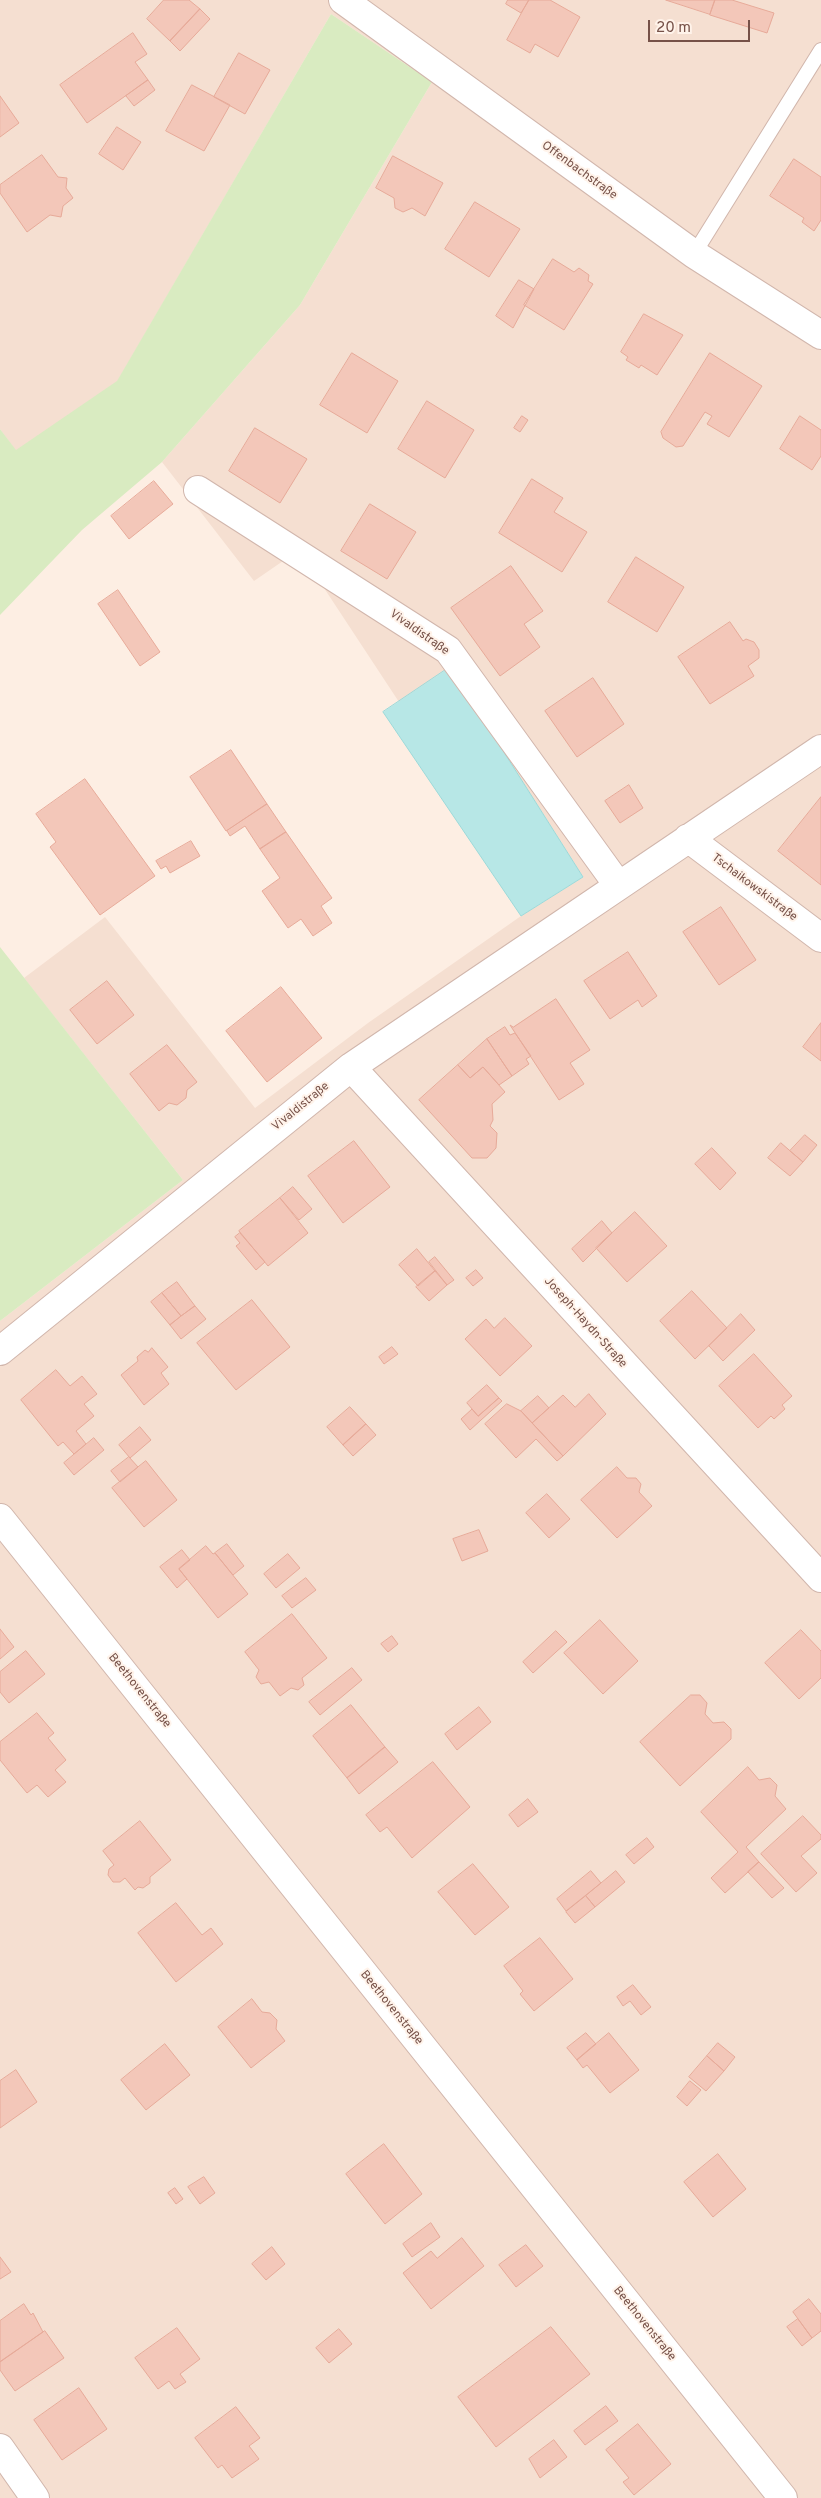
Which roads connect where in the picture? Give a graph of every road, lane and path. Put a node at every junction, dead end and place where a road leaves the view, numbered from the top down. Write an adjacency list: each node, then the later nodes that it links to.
1 (343, 0): 3 (street, Offenbachstraße)
2 (821, 50): 3 (lane)
3 (694, 254): 4 (street, Offenbachstraße)
4 (821, 335)
5 (198, 490): 8 (street, Vivaldistraße)
6 (821, 749): 7 (street, Vivaldistraße)
7 (688, 838): 8 (street, Vivaldistraße); 9 (street, Tschaikowskistraße)
8 (618, 885): 10 (street, Vivaldistraße)
9 (821, 938)
10 (352, 1067): 11 (street, Vivaldistraße); 13 (street, Joseph-Haydn-Straße)
11 (0, 1351)
12 (0, 1518): 16 (street, Beethovenstraße)
13 (821, 1578)
14 (0, 2448): 15 (street)
15 (35, 2498)
16 (782, 2498)

